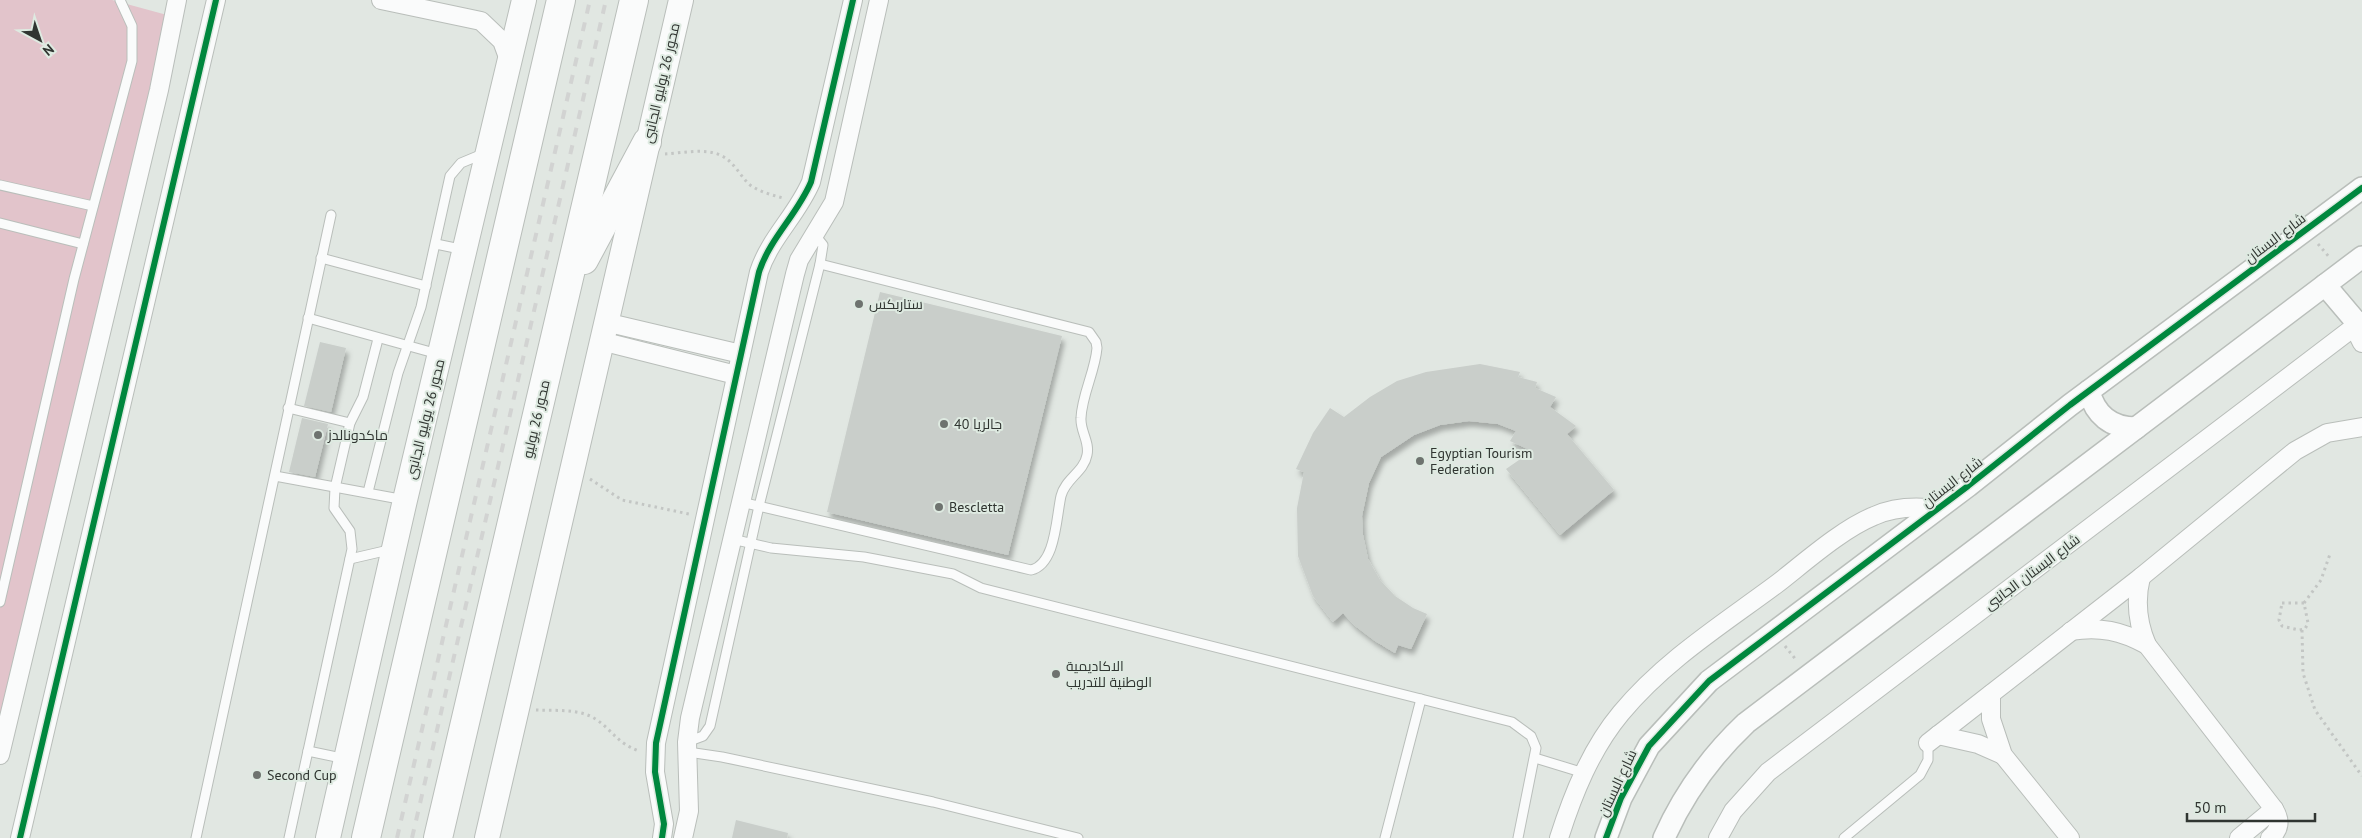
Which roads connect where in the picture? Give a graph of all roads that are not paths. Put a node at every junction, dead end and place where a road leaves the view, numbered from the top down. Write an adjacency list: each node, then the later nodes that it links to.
1 (120, 0): 18 (lane)
2 (177, 0): 65 (street)
3 (216, 0): 71 (street)
4 (381, 0): 11 (street)
5 (524, 0): 11 (main road, محور 26 يوليو الجانبى)
6 (561, 0): 75 (highway)
7 (634, 0): 30 (highway, محور 26 يوليو)
8 (681, 0): 14 (main road, محور 26 يوليو الجانبى)
9 (853, 0): 12 (street)
10 (879, 0): 13 (street)
11 (509, 60): 15 (main road, محور 26 يوليو الجانبى)
12 (836, 75): 13 (street); 36 (street)
13 (861, 81): 21 (street)
14 (646, 148): 30 (highway); 33 (main road, محور 26 يوليو الجانبى)
15 (488, 152): 23 (lane); 24 (main road, محور 26 يوليو الجانبى)
16 (0, 185): 18 (lane)
17 (2362, 188): 39 (street, شارع البستان)
18 (93, 206): 22 (lane)
19 (331, 215): 26 (lane)
20 (0, 223): 22 (lane)
21 (816, 235): 27 (lane); 48 (street)
22 (83, 244): 57 (lane)
23 (436, 244): 24 (lane); 29 (lane)
24 (465, 251): 37 (main road, محور 26 يوليو الجانبى)
25 (2362, 257): 28 (street)
26 (321, 258): 29 (lane); 31 (lane)
27 (820, 264): 49 (lane); 49 (lane)
28 (2333, 278): 32 (street); 43 (street)
29 (426, 286): 35 (lane)
30 (566, 292): 76 (highway, محور 26 يوليو)
31 (308, 318): 34 (lane); 40 (lane)
32 (2361, 328): 86 (street, شارع البستان الجانبى)
33 (603, 331): 36 (street); 38 (street); 77 (main road, محور 26 يوليو الجانبى)
34 (378, 339): 35 (lane); 41 (lane)
35 (407, 347): 37 (lane); 46 (lane)
36 (741, 354): 38 (street)
37 (440, 355): 47 (main road, محور 26 يوليو الجانبى)
38 (736, 375): 51 (street)
39 (2089, 391): 43 (street); 50 (street, شارع البستان)
40 (288, 408): 41 (lane); 44 (lane)
41 (350, 424): 45 (lane)
42 (2362, 427): 56 (street)
43 (2136, 428): 85 (street)
44 (275, 476): 45 (lane); 72 (lane)
45 (335, 488): 46 (lane); 55 (lane)
46 (368, 492): 47 (lane)
47 (405, 500): 54 (main road, محور 26 يوليو الجانبى)
48 (741, 502): 49 (lane); 52 (street)
49 (759, 506): 53 (lane)
50 (1937, 509): 69 (street); 84 (street, شارع البستان)
51 (706, 518): 52 (street); 78 (street)
52 (734, 532): 53 (lane); 63 (street)
53 (751, 543): 61 (lane); 63 (lane)
54 (396, 548): 55 (lane); 68 (main road, محور 26 يوليو الجانبى)
55 (350, 559): 64 (lane)
56 (2141, 577): 58 (street); 59 (street)
57 (0, 602)
58 (2071, 631): 59 (street); 60 (street)
59 (2147, 645): 70 (street)
60 (1991, 694): 62 (street); 66 (street)
61 (1421, 699): 67 (lane); 81 (lane)
62 (1933, 739): 66 (street); 87 (lane)
63 (688, 747): 79 (street); 80 (lane)
64 (308, 751): 68 (lane); 73 (lane)
65 (0, 755)
66 (2003, 755): 88 (street)
67 (1535, 758): 69 (lane); 82 (lane)
68 (346, 759): 74 (main road, محور 26 يوليو الجانبى)
69 (1584, 773): 83 (street)
70 (2274, 809): 89 (street); 90 (street)
71 (20, 838)
72 (196, 838)
73 (289, 838)
74 (328, 838)
75 (366, 838)
76 (438, 838)
77 (488, 838)
78 (662, 838)
79 (683, 838)
80 (1078, 838)
81 (1385, 838)
82 (1518, 838)
83 (1559, 838)
84 (1606, 838)
85 (1664, 838)
86 (1718, 838)
87 (1844, 838)
88 (2070, 838)
89 (2239, 838)
90 (2270, 838)

